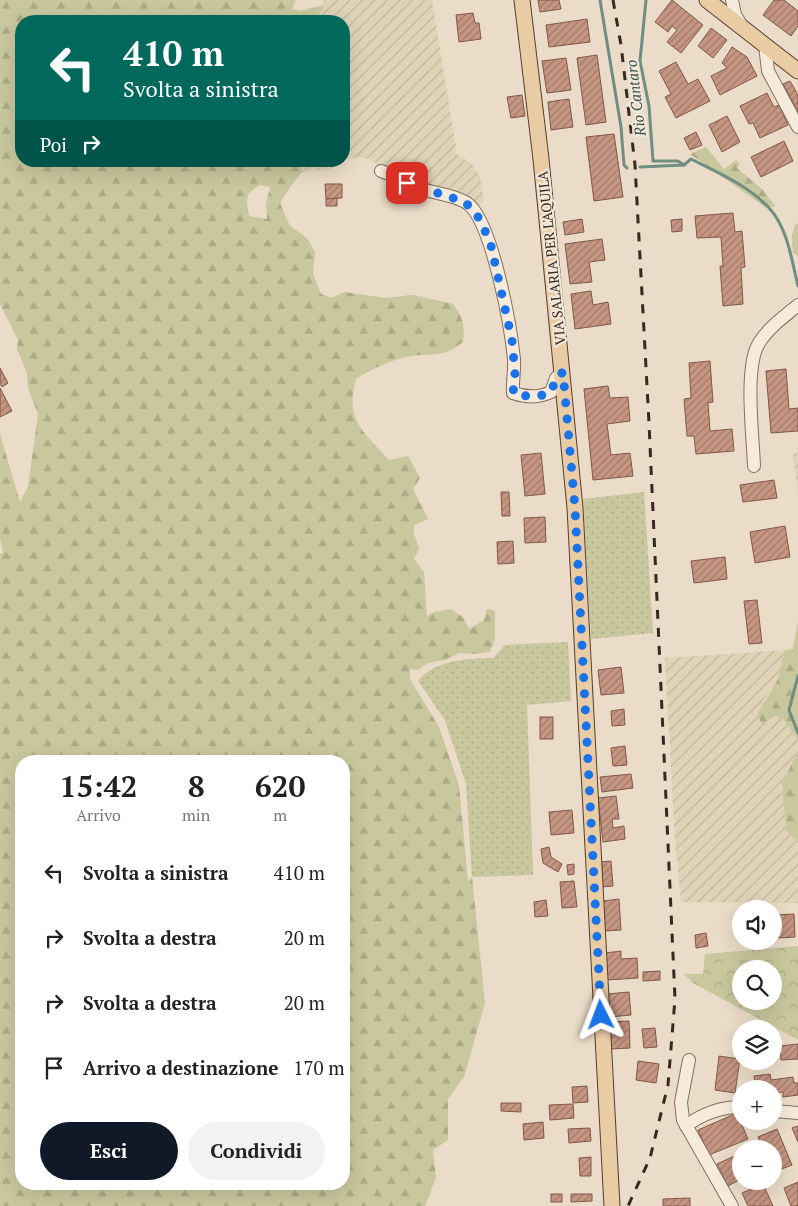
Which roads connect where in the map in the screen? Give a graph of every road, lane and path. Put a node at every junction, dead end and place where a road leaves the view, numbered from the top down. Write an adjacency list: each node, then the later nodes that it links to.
1 (522, 0): 10 (main road, VIA SALARIA PER L'AQUILA)
2 (732, 0): 4 (street)
3 (714, 1): 4 (main road)
4 (744, 28): 5 (main road)
5 (764, 45): 6 (main road); 7 (street)
6 (798, 71)
7 (798, 127)
8 (382, 171): 10 (street)
9 (798, 304): 11 (street)
10 (563, 372): 17 (main road, VIA SALARIA PER L'AQUILA)
11 (754, 466)
12 (689, 1060): 16 (street)
13 (732, 1107): 16 (street)
14 (782, 1112): 15 (street)
15 (798, 1113)
16 (686, 1126): 18 (street)
17 (612, 1206)
18 (732, 1206)

